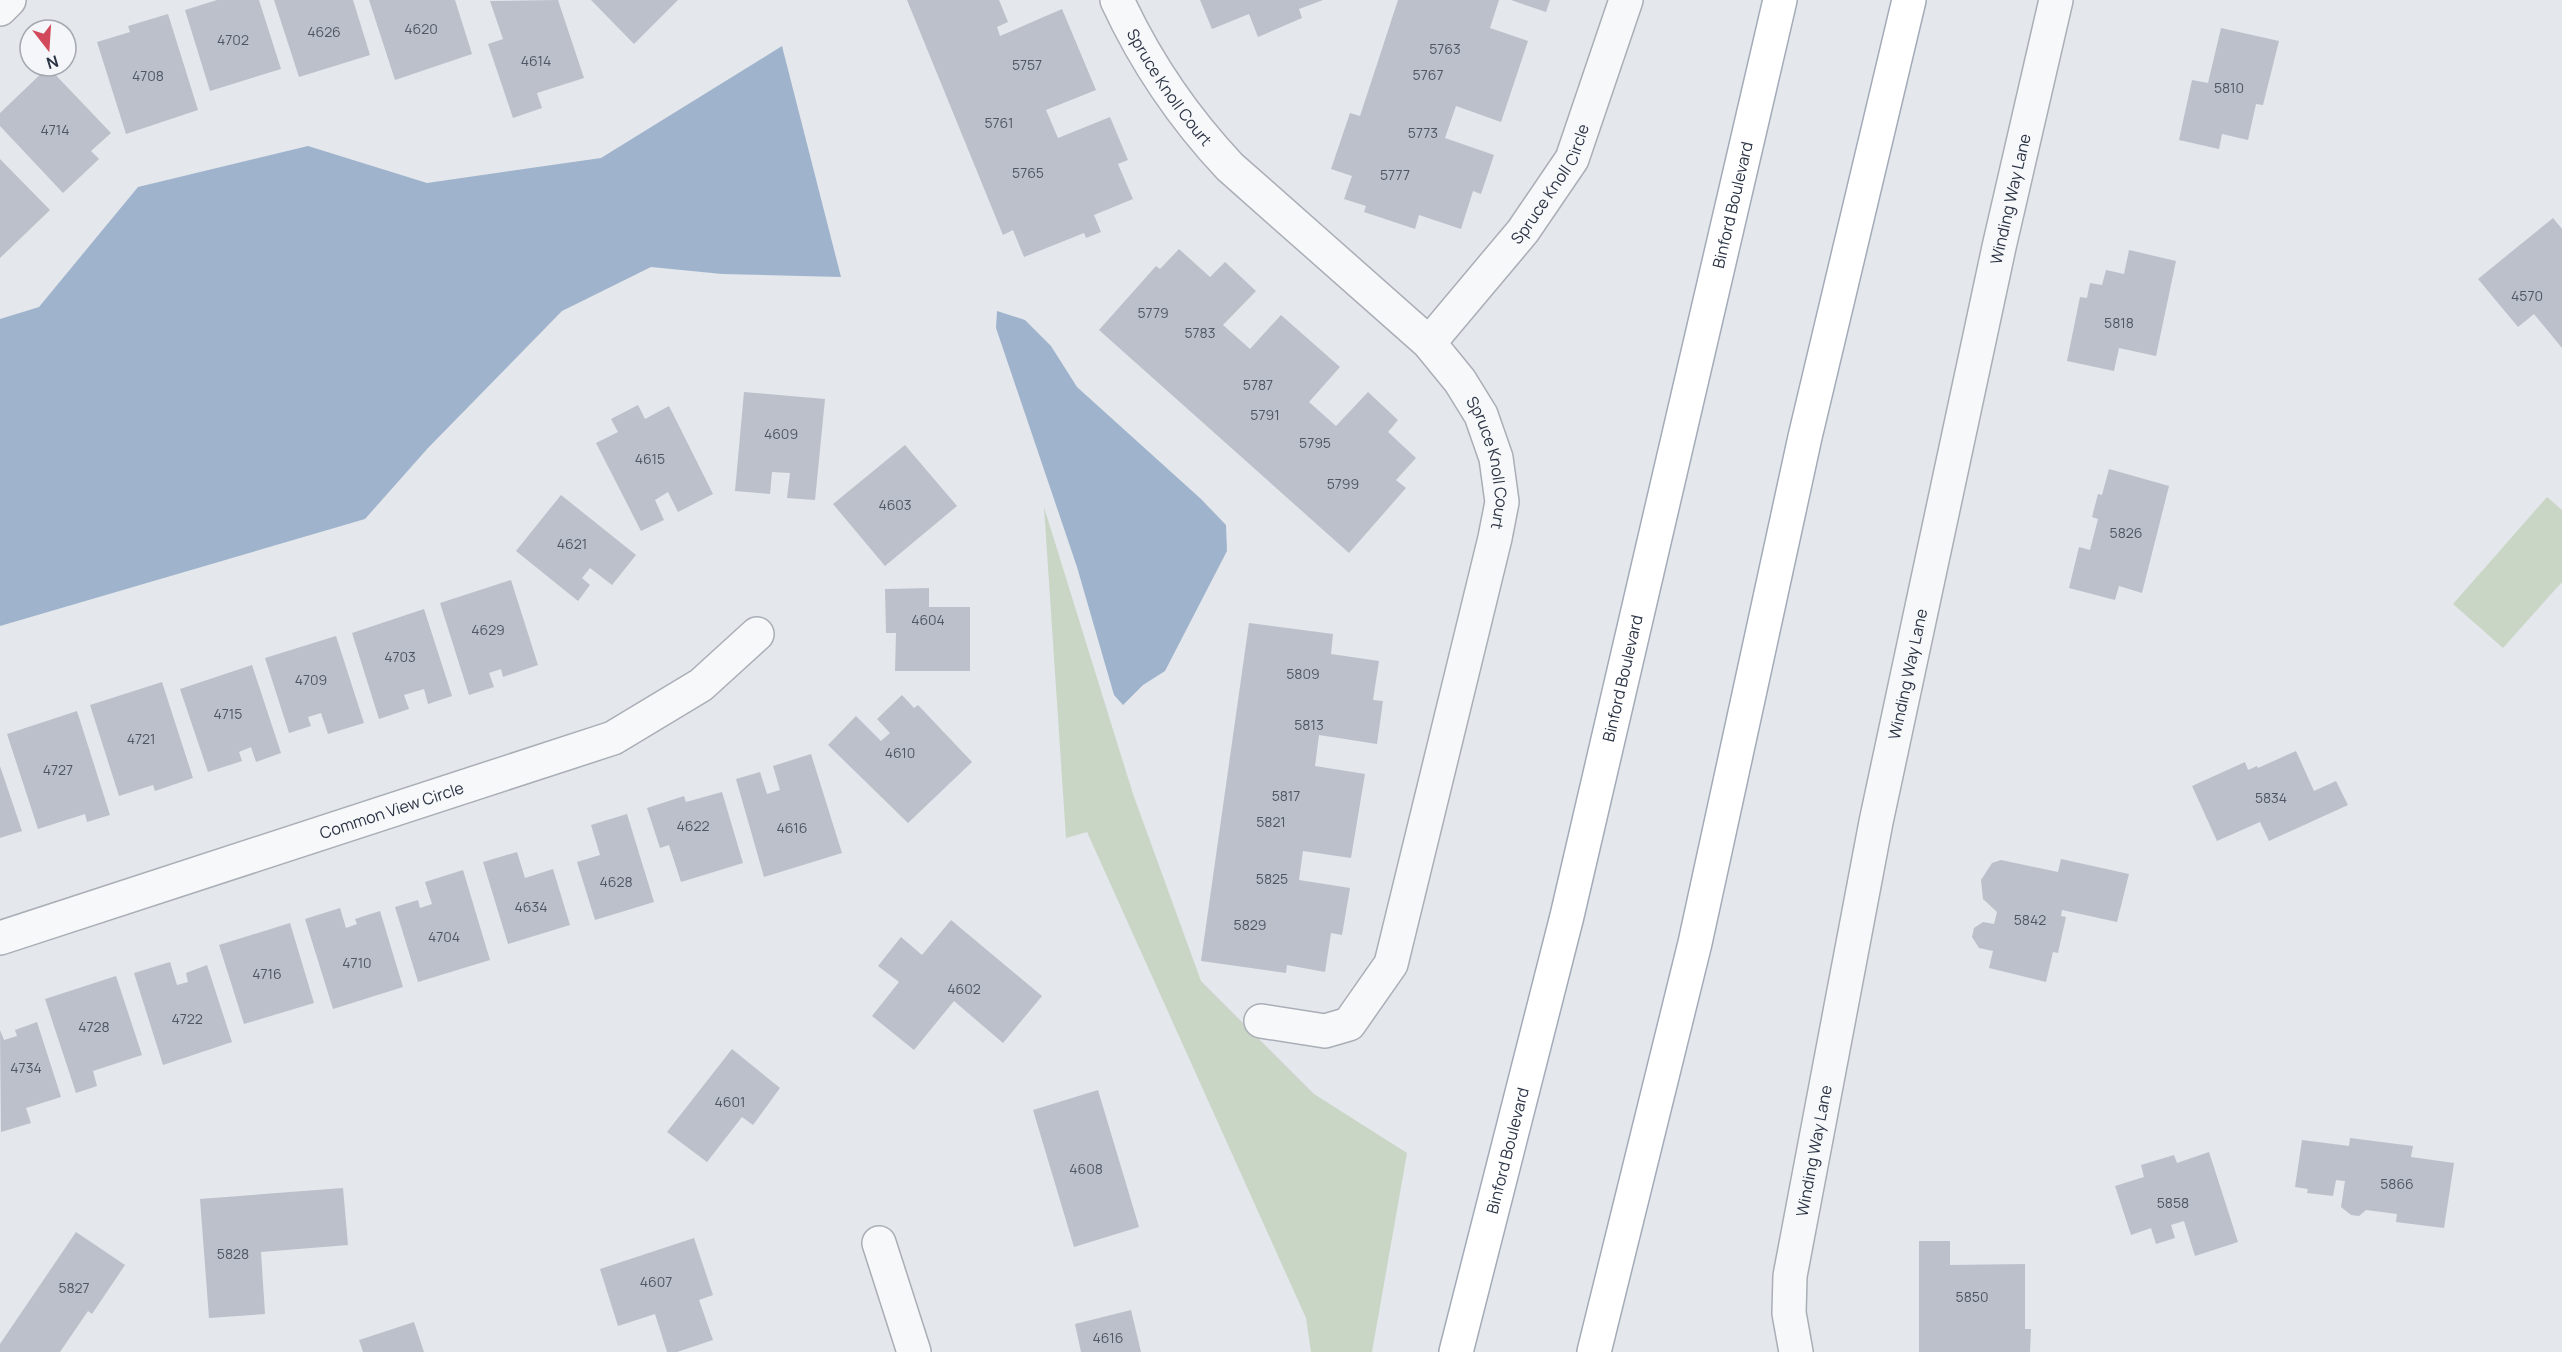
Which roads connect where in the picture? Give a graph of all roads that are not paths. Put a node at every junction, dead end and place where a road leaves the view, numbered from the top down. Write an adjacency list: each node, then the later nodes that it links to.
1 (9, 0): 7 (street)
2 (1117, 0): 8 (street, Spruce Knoll Court)
3 (1626, 0): 8 (street, Spruce Knoll Circle)
4 (1780, 0): 14 (main road, Binford Boulevard)
5 (1909, 0): 15 (main road)
6 (2056, 0): 16 (street, Winding Way Lane)
7 (0, 9)
8 (1429, 343): 11 (street, Spruce Knoll Court)
9 (757, 634): 10 (street, Common View Circle)
10 (0, 938)
11 (1261, 1022)
12 (879, 1243): 13 (street)
13 (914, 1352)
14 (1456, 1352)
15 (1594, 1352)
16 (1796, 1352)

